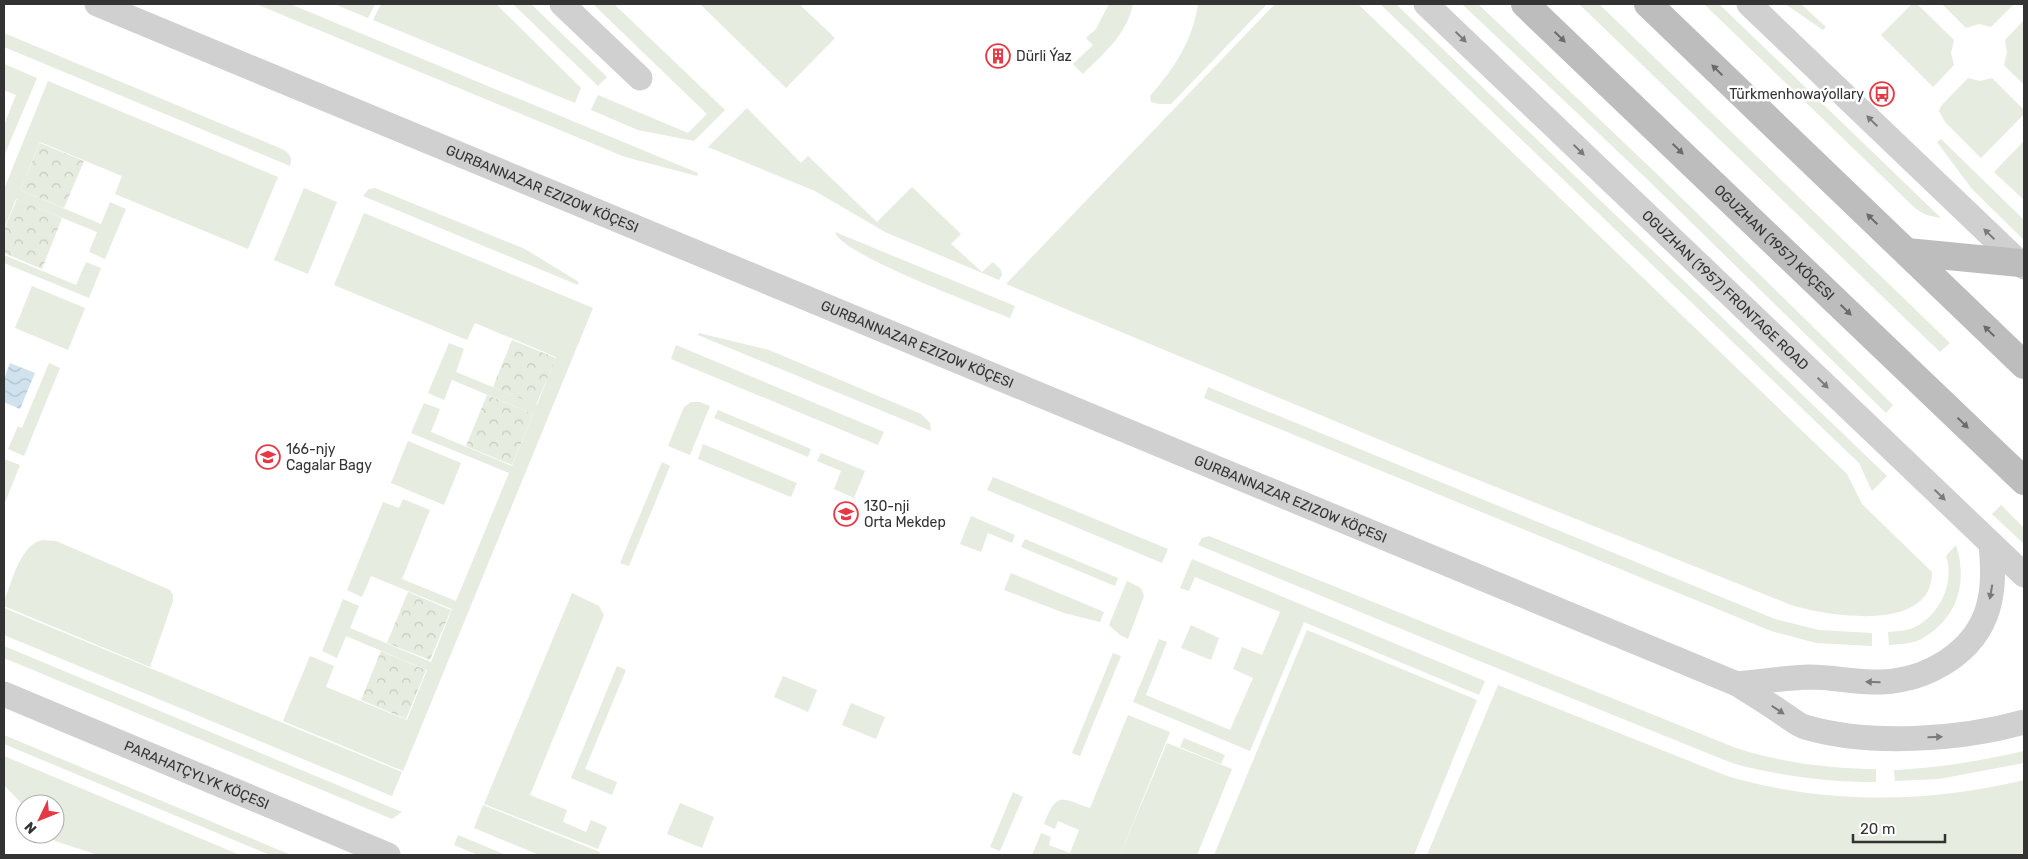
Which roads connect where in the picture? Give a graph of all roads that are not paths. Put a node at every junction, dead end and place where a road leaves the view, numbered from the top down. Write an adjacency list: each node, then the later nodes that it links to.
1 (98, 4): 14 (street, GURBANNAZAR EZIZOW KÖÇESI)
2 (562, 4): 7 (street)
3 (1426, 4): 12 (street, OGUZHAN (1957) FRONTAGE ROAD, one-way to 12)
4 (1525, 4): 11 (main road, OGUZHAN (1957) KÖÇESI, one-way to 11)
5 (1648, 4): 8 (main road, one-way to 5)
6 (1749, 4): 9 (street, one-way to 6)
7 (640, 78)
8 (1907, 252): 9 (main road); 10 (main road, one-way to 8)
9 (2022, 265)
10 (2024, 365)
11 (2024, 481)
12 (1992, 544): 13 (street, OGUZHAN (1957) FRONTAGE ROAD); 14 (street, one-way to 14)
13 (2024, 575)
14 (1737, 684): 16 (street, GURBANNAZAR EZIZOW KÖÇESI, one-way to 16)
15 (4, 694): 17 (street, PARAHATÇYLYK KÖÇESI)
16 (2024, 722)
17 (388, 855)

